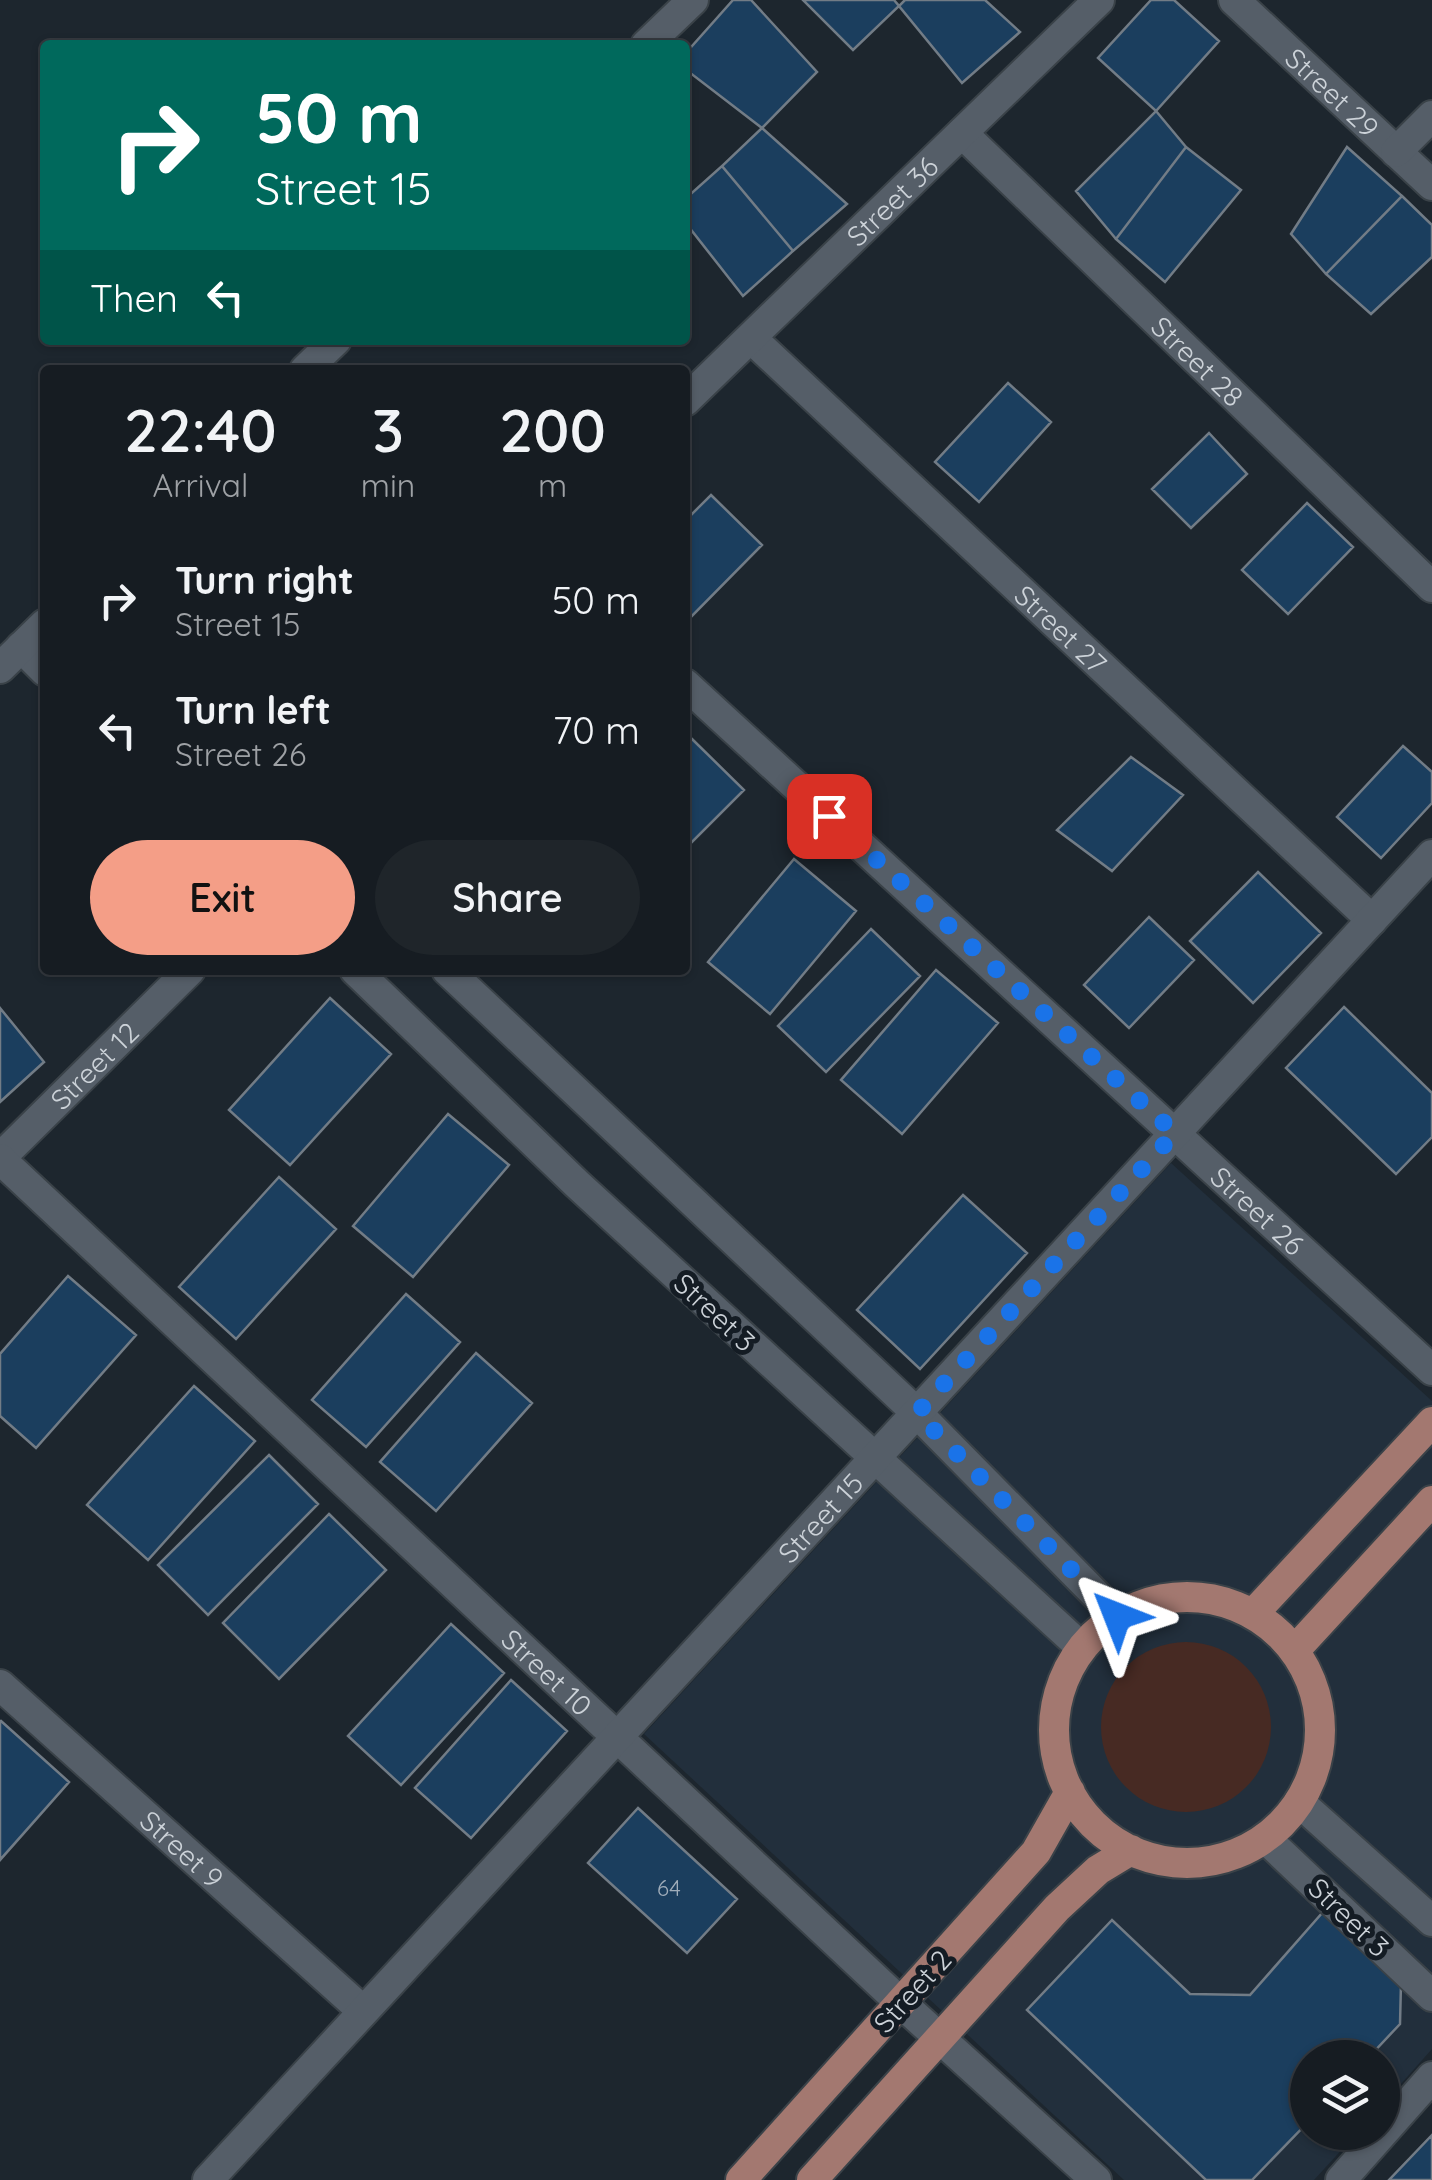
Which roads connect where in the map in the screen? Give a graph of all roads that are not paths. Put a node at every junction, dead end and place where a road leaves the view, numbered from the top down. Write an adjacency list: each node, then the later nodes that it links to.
1 (693, 0): 4 (street)
2 (1099, 0): 6 (street, Street 36)
3 (1234, 0): 7 (street, Street 29)
4 (651, 40)
5 (1432, 116): 7 (street)
6 (962, 133): 9 (street, Street 36); 11 (street, Street 28)
7 (1396, 152): 8 (street, Street 29)
8 (1432, 185)
9 (751, 338): 10 (street, Street 36); 17 (street, Street 27)
10 (690, 397)
11 (1432, 586)
12 (40, 629): 13 (street)
13 (10, 657): 14 (street)
14 (40, 668)
15 (690, 689): 21 (street, Street 26)
16 (1432, 855): 17 (street, Street 15)
17 (1372, 920): 21 (street, Street 15)
18 (185, 975): 22 (street, Street 12)
19 (360, 975): 26 (street, Street 3)
20 (452, 975): 24 (street)
21 (1175, 1133): 23 (street, Street 26); 24 (street, Street 15)
22 (0, 1158): 33 (street, Street 10)
23 (1432, 1370)
24 (917, 1413): 26 (street, Street 15); 29 (street)
25 (1432, 1422): 28 (main road)
26 (875, 1458): 30 (street, Street 3); 33 (street, Street 15)
27 (1432, 1501): 31 (main road)
28 (1253, 1614): 29 (main road); 31 (main road)
29 (1117, 1616): 30 (main road)
30 (1082, 1647): 34 (main road)
31 (1294, 1650): 35 (main road)
32 (0, 1685): 41 (street, Street 9)
33 (616, 1736): 40 (street, Street 10); 41 (street, Street 15)
34 (1070, 1792): 37 (main road); 40 (main road, Street 2)
35 (1299, 1802): 36 (main road); 38 (street, Street 3)
36 (1265, 1838): 37 (main road); 39 (street, Street 3)
37 (1130, 1850): 42 (main road, Street 2)
38 (1432, 1921)
39 (1432, 1996)
40 (901, 2003): 42 (street, Street 10); 45 (main road, Street 2)
41 (363, 2011): 44 (street, Street 15)
42 (940, 2039): 46 (main road, Street 2); 47 (street, Street 10)
43 (1432, 2077): 48 (street)
44 (208, 2180)
45 (741, 2180)
46 (812, 2180)
47 (1096, 2180)
48 (1341, 2180)

